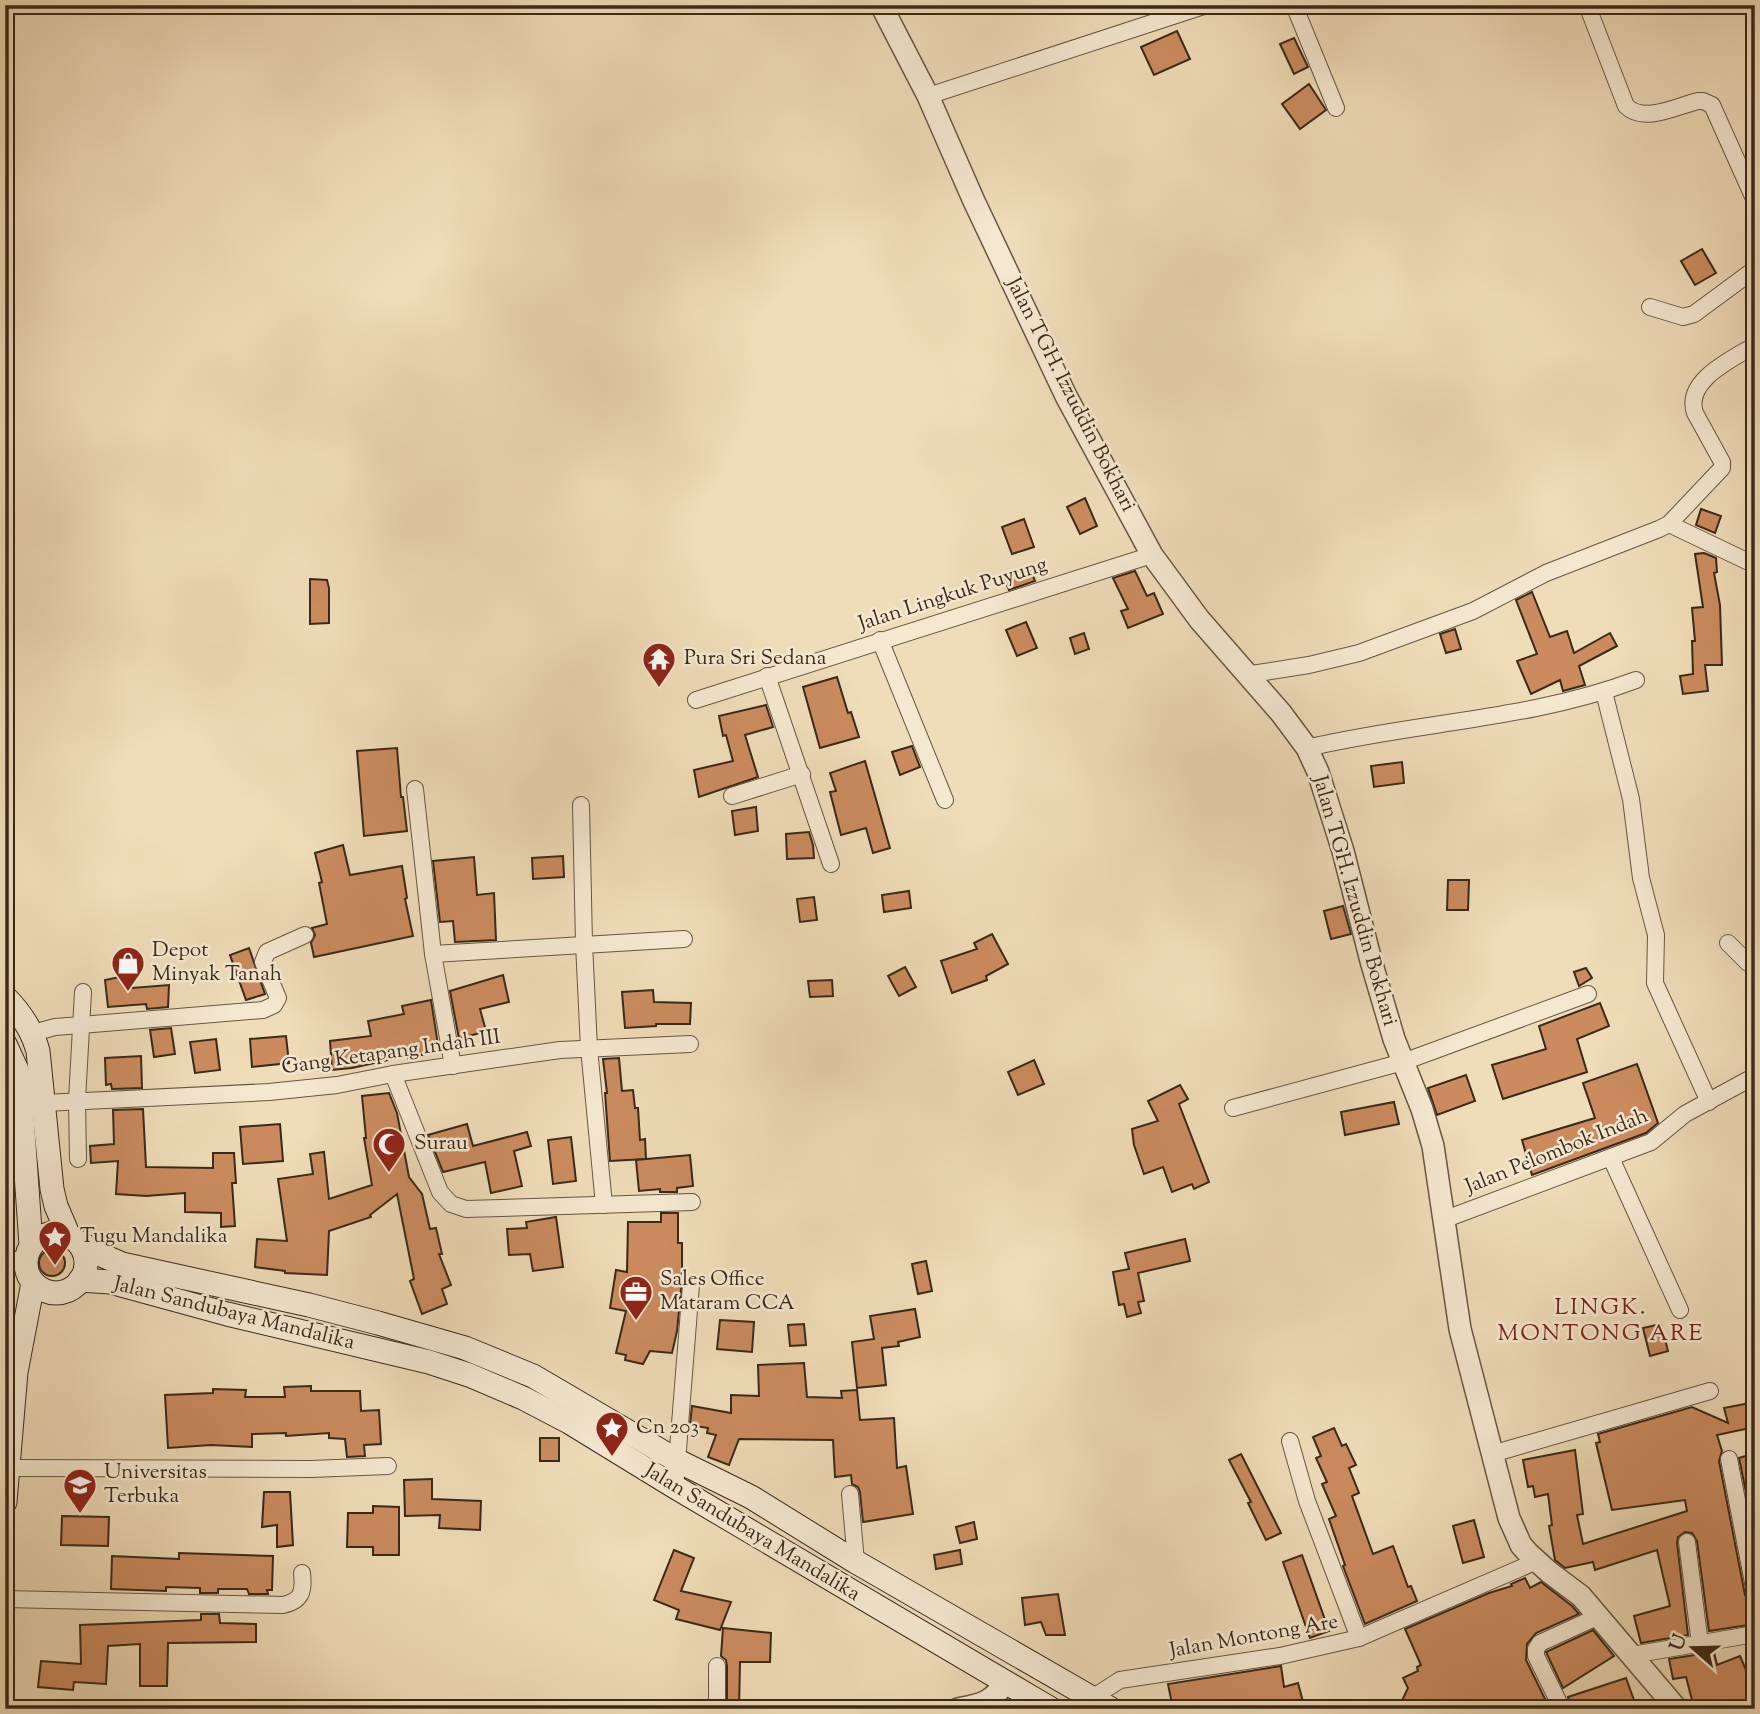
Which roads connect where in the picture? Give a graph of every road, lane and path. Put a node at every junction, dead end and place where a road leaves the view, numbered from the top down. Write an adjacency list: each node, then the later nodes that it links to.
1 (881, 5): 5 (street, Jalan TGH. Izzuddin Bokhari)
2 (1207, 5): 5 (street)
3 (1294, 5): 6 (street)
4 (1587, 5): 7 (street)
5 (928, 96): 12 (street, Jalan TGH. Izzuddin Bokhari)
6 (1336, 108)
7 (1755, 201)
8 (1755, 269): 9 (street)
9 (1650, 307)
10 (1755, 345): 11 (street)
11 (1669, 524): 13 (street); 15 (street)
12 (1152, 555): 14 (street, Jalan Lingkuk Puyung); 15 (street, Jalan TGH. Izzuddin Bokhari)
13 (1755, 565)
14 (880, 640): 16 (street, Jalan Lingkuk Puyung); 24 (street)
15 (1245, 675): 20 (street, Jalan TGH. Izzuddin Bokhari)
16 (767, 676): 19 (street, Jalan Lingkuk Puyung); 21 (street)
17 (1636, 680): 18 (street)
18 (1604, 692): 20 (street); 46 (street)
19 (696, 700)
20 (1307, 748): 41 (street, Jalan TGH. Izzuddin Bokhari)
21 (802, 774): 23 (street); 26 (street)
22 (415, 789): 31 (street)
23 (732, 796)
24 (945, 800)
25 (581, 804): 30 (street)
26 (831, 864)
27 (305, 935): 36 (street)
28 (684, 939): 30 (street)
29 (1728, 943): 32 (street)
30 (584, 944): 31 (street); 40 (street)
31 (433, 954): 42 (street)
32 (1752, 966)
33 (83, 992): 36 (street)
34 (1588, 994): 41 (street)
35 (5, 997): 37 (main road)
36 (81, 1025): 37 (street); 45 (street)
37 (33, 1034): 47 (main road)
38 (5, 1044): 47 (main road)
39 (690, 1044): 40 (street, Gang Ketapang Indah III)
40 (589, 1048): 42 (street, Gang Ketapang Indah III); 52 (street)
41 (1403, 1062): 48 (street); 53 (street, Jalan TGH. Izzuddin Bokhari)
42 (453, 1066): 43 (street, Gang Ketapang Indah III)
43 (393, 1074): 45 (street, Gang Ketapang Indah III); 52 (street)
44 (1755, 1076): 46 (street, Jalan Pelombok Indah)
45 (77, 1100): 47 (street, Gang Ketapang Indah III); 50 (street)
46 (1709, 1102): 49 (street, Jalan Pelombok Indah)
47 (24, 1107): 54 (main road); 55 (main road)
48 (1233, 1108)
49 (1611, 1158): 53 (street, Jalan Pelombok Indah); 59 (street)
50 (78, 1160)
51 (692, 1202): 52 (street)
52 (604, 1205)
53 (1443, 1220): 62 (street, Jalan TGH. Izzuddin Bokhari)
54 (73, 1238): 55 (main road); 56 (main road); 64 (main road)
55 (21, 1252): 57 (main road)
56 (80, 1280): 57 (main road); 67 (main road, Jalan Sandubaya Mandalika)
57 (33, 1283): 66 (main road)
58 (691, 1285): 64 (street)
59 (1680, 1310)
60 (1710, 1391): 62 (street)
61 (1290, 1441): 78 (street)
62 (1492, 1454): 71 (street, Jalan TGH. Izzuddin Bokhari)
63 (1729, 1459): 74 (street)
64 (678, 1461): 67 (street); 72 (main road)
65 (388, 1466): 66 (street)
66 (8, 1468): 69 (main road)
67 (675, 1488): 83 (main road, Jalan Sandubaya Mandalika)
68 (850, 1494): 72 (street)
69 (5, 1502)
70 (1687, 1542): 79 (street)
71 (1537, 1561): 76 (street, Jalan TGH. Izzuddin Bokhari); 78 (street, Jalan Montong Are)
72 (856, 1562): 82 (main road)
73 (302, 1573): 75 (street)
74 (1755, 1593)
75 (5, 1599)
76 (1599, 1616): 80 (street, Jalan TGH. Izzuddin Bokhari); 88 (street)
77 (1755, 1634): 79 (street)
78 (1359, 1638): 84 (street, Jalan Montong Are)
79 (1700, 1644): 80 (street)
80 (1632, 1655): 89 (street, Jalan TGH. Izzuddin Bokhari)
81 (717, 1666): 86 (street)
82 (1051, 1673): 84 (main road); 85 (main road)
83 (1006, 1682): 85 (main road, Jalan Sandubaya Mandalika); 87 (street)
84 (1102, 1703)
85 (1043, 1704)
86 (717, 1709)
87 (958, 1709)
88 (1562, 1709)
89 (1676, 1709)

